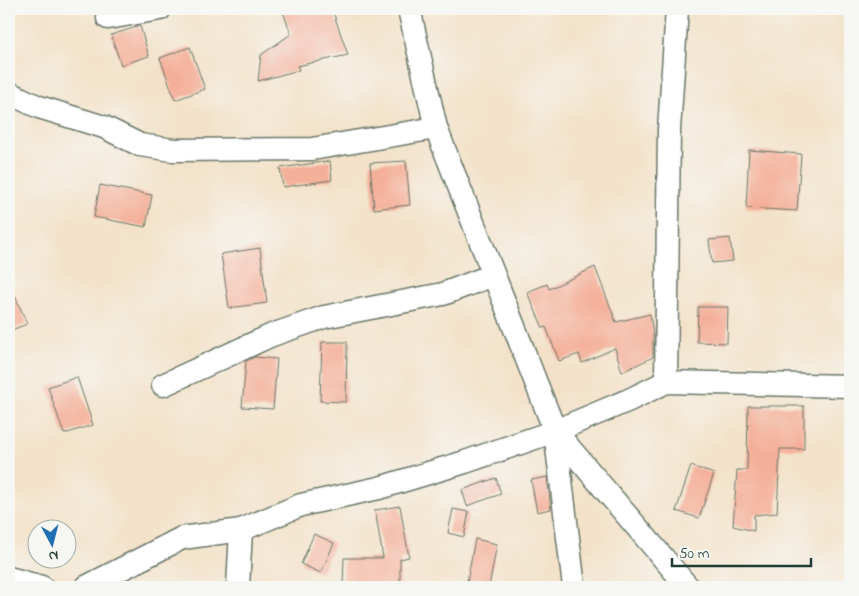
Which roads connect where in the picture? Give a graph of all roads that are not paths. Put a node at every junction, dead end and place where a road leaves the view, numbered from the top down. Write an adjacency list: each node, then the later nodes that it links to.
1 (160, 9): 4 (street)
2 (409, 9): 6 (street)
3 (678, 9): 8 (street)
4 (108, 18)
5 (9, 93): 6 (street)
6 (436, 128): 7 (street)
7 (494, 275): 9 (street); 11 (street)
8 (666, 382): 10 (street); 11 (street)
9 (163, 385)
10 (850, 386)
11 (555, 431): 12 (street); 17 (street); 18 (street)
12 (240, 530): 15 (street); 16 (street)
13 (9, 578): 14 (street)
14 (42, 587)
15 (86, 587)
16 (238, 587)
17 (574, 587)
18 (688, 587)

